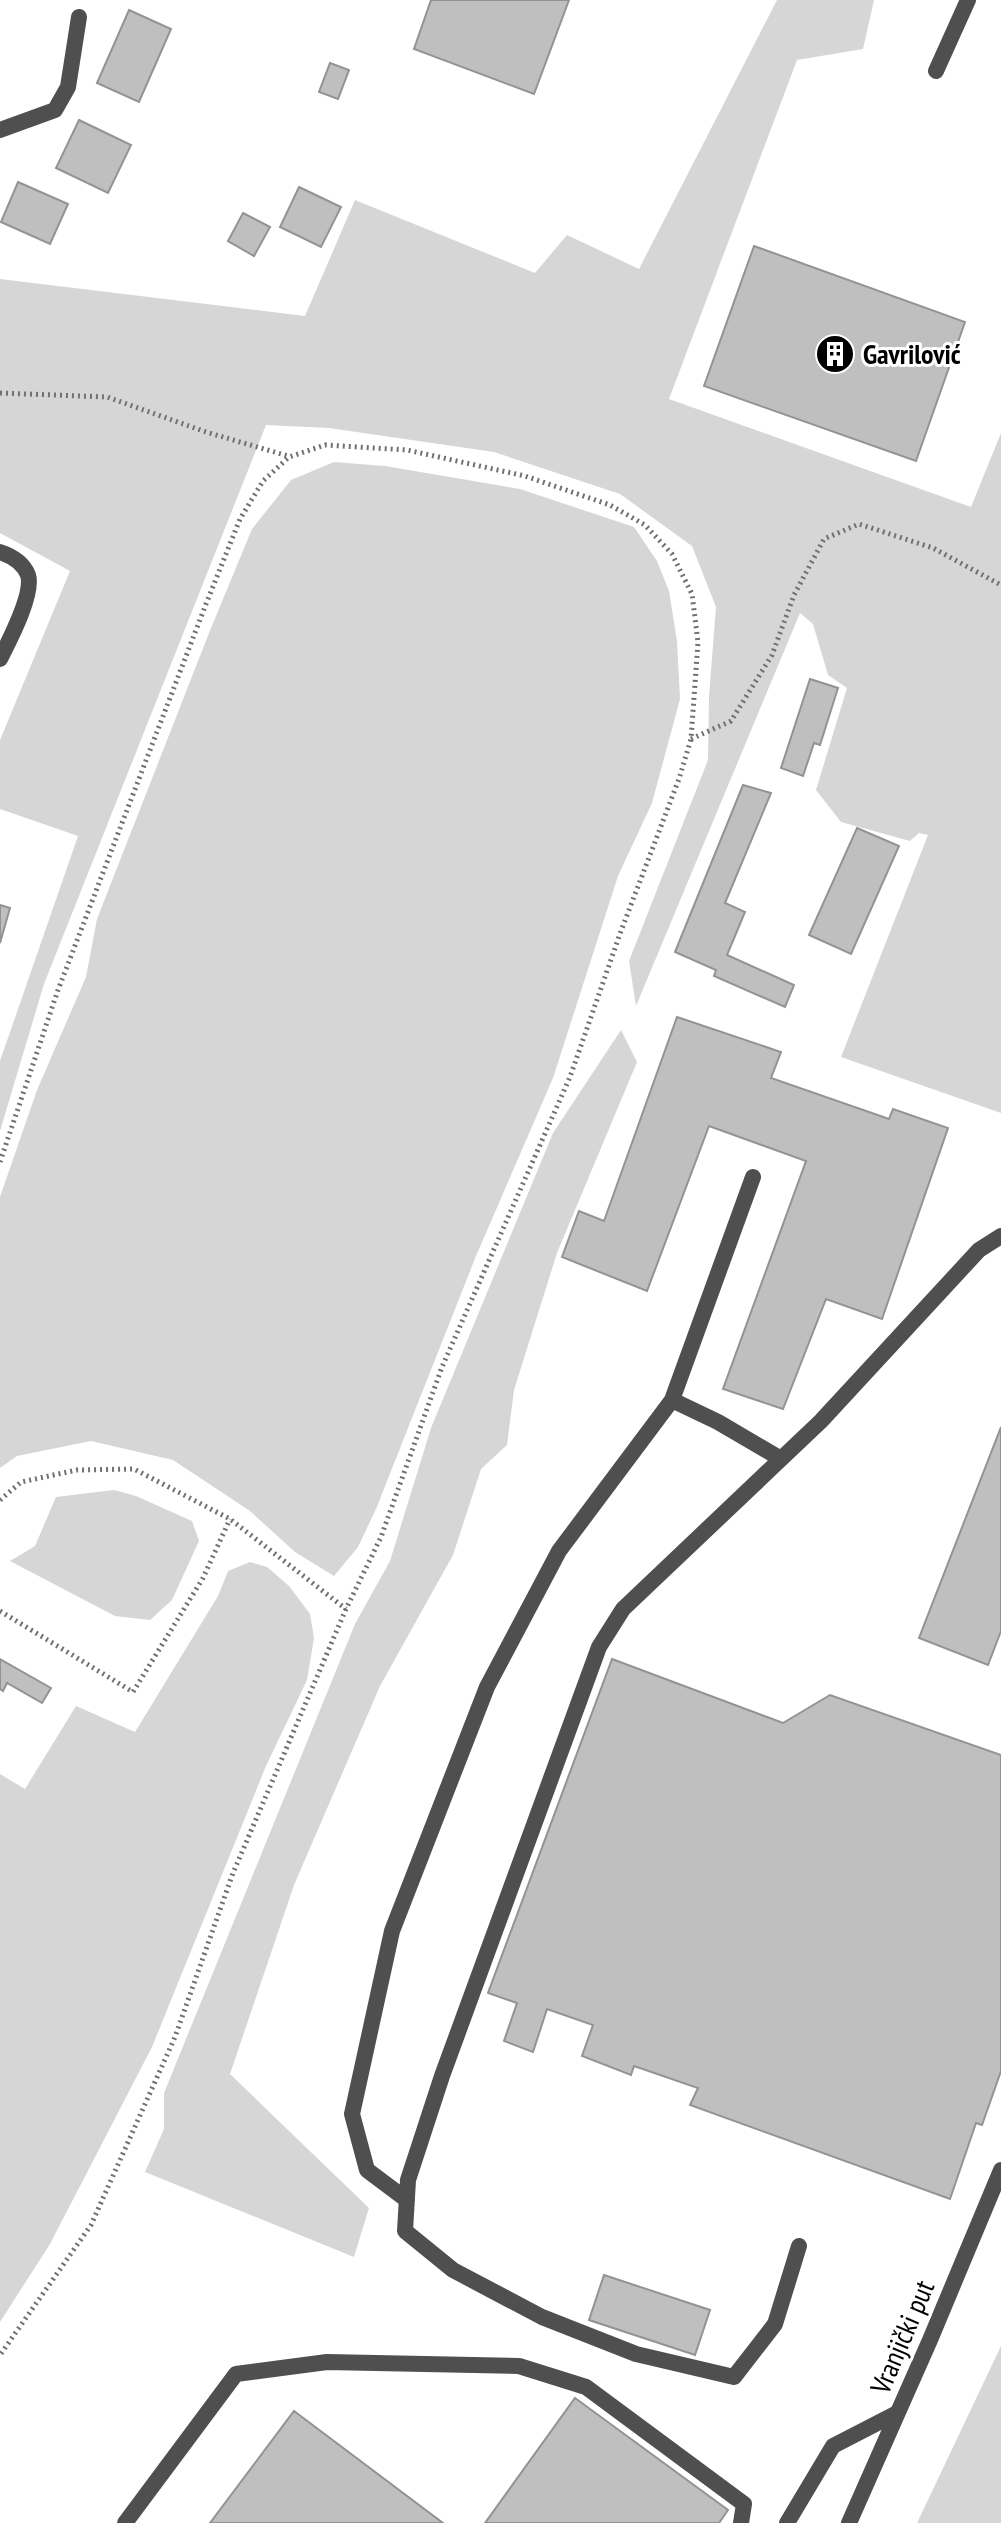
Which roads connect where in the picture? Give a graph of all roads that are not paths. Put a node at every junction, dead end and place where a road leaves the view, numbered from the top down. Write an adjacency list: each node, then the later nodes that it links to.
1 (968, 0): 3 (street)
2 (79, 17): 4 (street)
3 (936, 71)
4 (0, 130)
5 (0, 552): 6 (street)
6 (0, 659)
7 (753, 1177): 9 (street)
8 (1001, 1236): 10 (street)
9 (672, 1400): 10 (street); 12 (street)
10 (781, 1459): 12 (street)
11 (1001, 2170): 14 (street, Vranjički put)
12 (407, 2200): 13 (street)
13 (799, 2246)
14 (897, 2413): 17 (street); 18 (street, Vranjički put)
15 (125, 2523): 16 (street)
16 (741, 2523)
17 (787, 2523)
18 (849, 2523)

